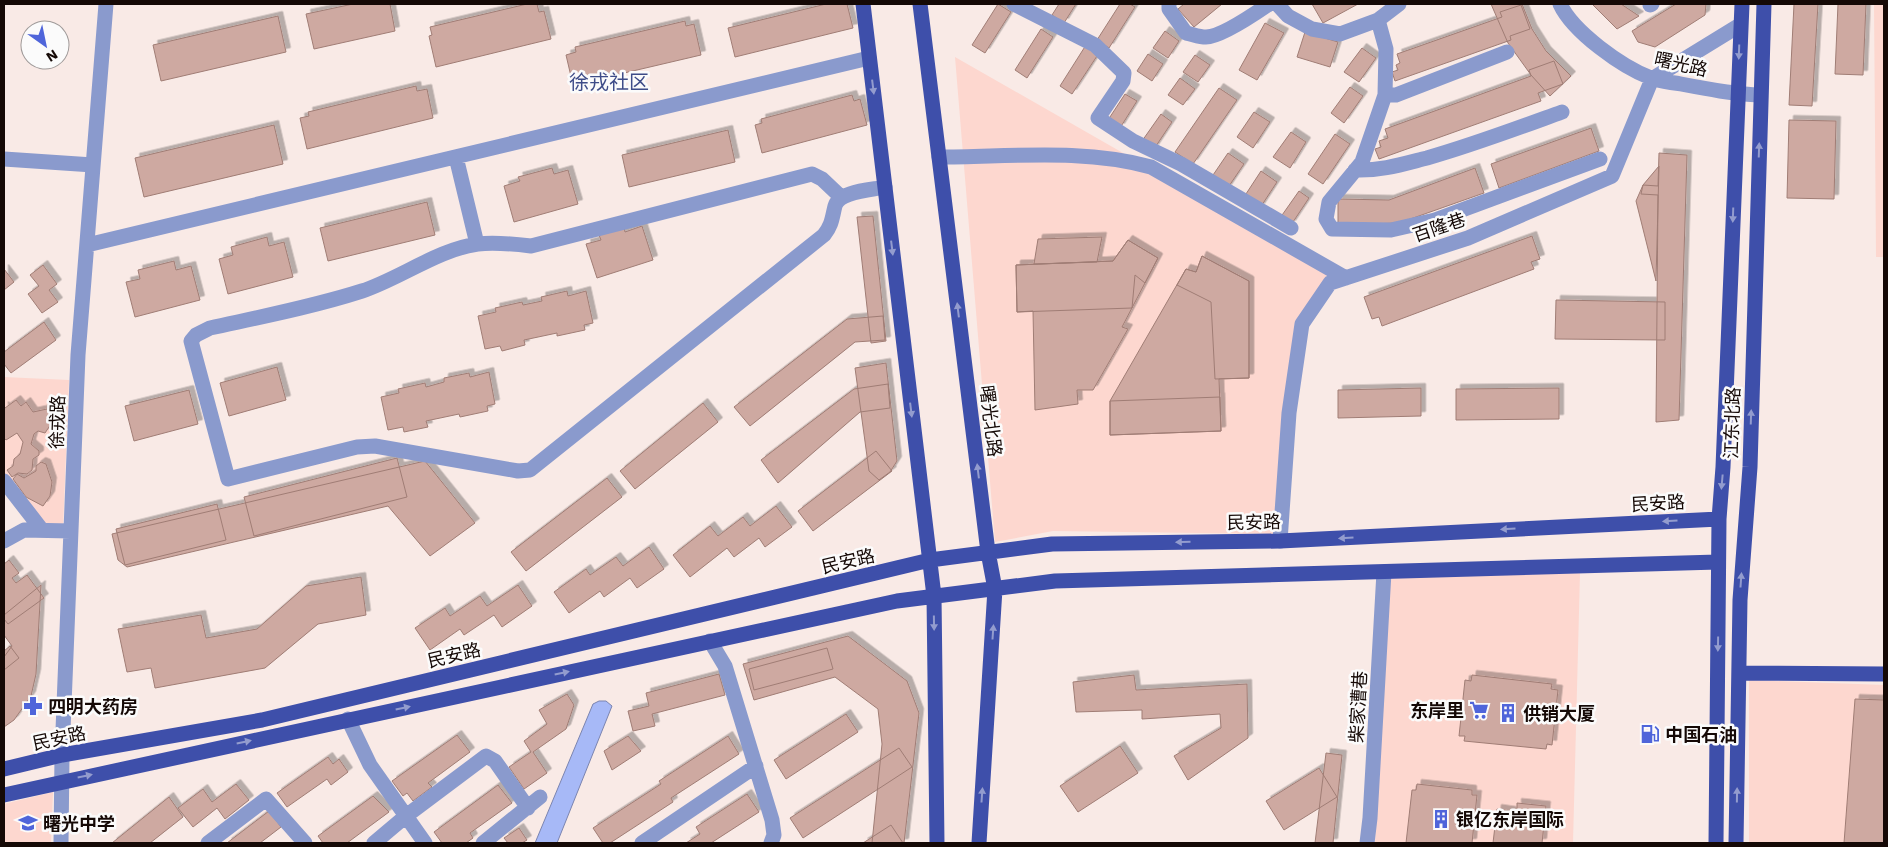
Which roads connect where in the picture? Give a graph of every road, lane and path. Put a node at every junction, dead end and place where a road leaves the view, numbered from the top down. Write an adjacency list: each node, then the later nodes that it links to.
1 (106, 4): 25 (street, 徐戎路)
2 (863, 4): 15 (main road)
3 (920, 4): 22 (main road, 曙光北路)
4 (1014, 4): 29 (street)
5 (1169, 4): 6 (street)
6 (1268, 4)
7 (1277, 4): 12 (street)
8 (1399, 4): 12 (street)
9 (1560, 4): 16 (street, 曙光路)
10 (1742, 4): 13 (main road, 江东北路)
11 (1764, 4): 19 (main road, 江东北路)
12 (1378, 20): 17 (street)
13 (1740, 25): 16 (street); 18 (main road, 江东北路, one-way to 18)
14 (1507, 52): 17 (street)
15 (869, 58): 21 (street); 27 (main road, one-way to 27)
16 (1652, 79): 18 (street, 曙光路); 32 (street, 百隆巷)
17 (1385, 95): 26 (street)
18 (1738, 95): 19 (street, 曙光路); 34 (main road, 江东北路, one-way to 34)
19 (1760, 95): 46 (main road, 江东北路, one-way to 19)
20 (1562, 112): 26 (street)
21 (456, 157): 30 (street); 31 (street)
22 (939, 157): 32 (street); 39 (main road, 曙光北路, one-way to 22)
23 (4, 159): 25 (street)
24 (1600, 159): 26 (street)
25 (93, 165): 31 (street, 徐戎路)
26 (1355, 170)
27 (884, 187): 28 (street); 40 (main road, one-way to 40)
28 (841, 197): 30 (street); 30 (street)
29 (1291, 228)
30 (477, 244)
31 (87, 245): 36 (street, 徐戎路)
32 (1346, 278): 38 (street, 百隆巷)
33 (4, 481): 35 (street)
34 (1719, 519): 38 (main road, 民安路, one-way to 38); 41 (main road, 江东北路)
35 (42, 530): 36 (street); 37 (street)
36 (71, 531): 49 (street, 徐戎路)
37 (4, 541)
38 (1280, 541): 39 (main road, 民安路, one-way to 39)
39 (988, 552): 40 (main road, 民安路); 43 (main road, 曙光北路)
40 (930, 560): 44 (main road); 49 (main road, 民安路)
41 (1718, 562): 42 (main road); 68 (main road, 江东北路, one-way to 68)
42 (1384, 572): 43 (main road); 67 (street, 柴家漕巷)
43 (995, 589): 44 (main road); 66 (main road, 曙光北路, one-way to 43)
44 (934, 596): 45 (main road); 65 (main road, one-way to 65)
45 (710, 641): 48 (main road, one-way to 45); 50 (street)
46 (1739, 673): 47 (main road); 69 (main road, 江东北路, one-way to 46)
47 (1884, 674)
48 (348, 720): 52 (main road, one-way to 48); 56 (street)
49 (62, 756): 51 (main road, 民安路); 52 (street, 徐戎路)
50 (756, 766): 63 (street); 64 (street)
51 (4, 770)
52 (62, 781): 53 (main road); 57 (street, 徐戎路)
53 (4, 795)
54 (540, 797): 55 (street)
55 (528, 808): 56 (street); 62 (street)
56 (406, 816): 60 (street); 61 (street)
57 (61, 843)
58 (208, 843): 59 (street)
59 (305, 843)
60 (374, 843)
61 (425, 843)
62 (483, 843)
63 (642, 843)
64 (771, 843)
65 (936, 843)
66 (979, 843)
67 (1367, 843)
68 (1716, 843)
69 (1736, 843)

